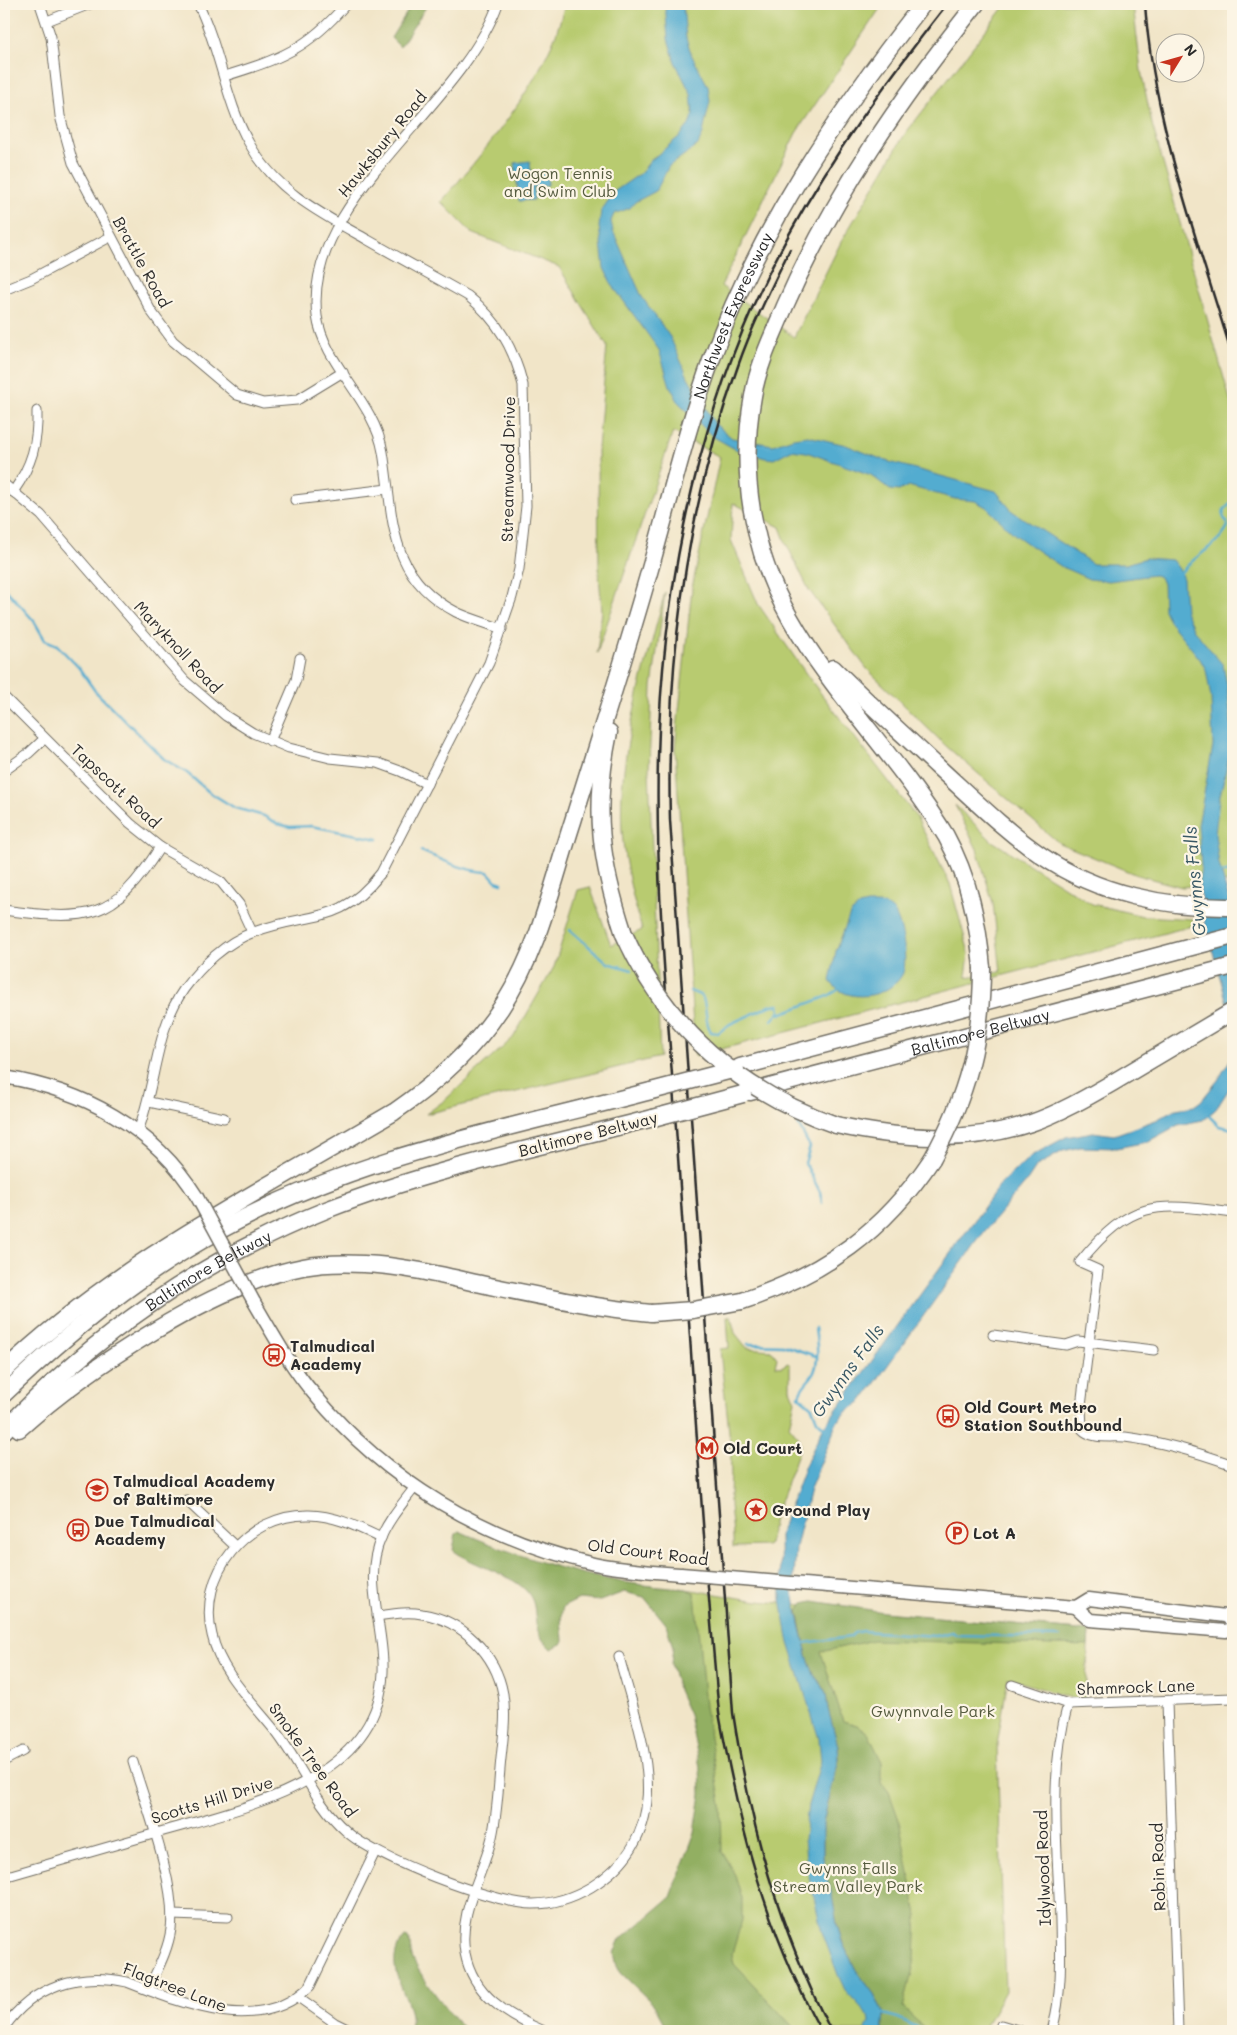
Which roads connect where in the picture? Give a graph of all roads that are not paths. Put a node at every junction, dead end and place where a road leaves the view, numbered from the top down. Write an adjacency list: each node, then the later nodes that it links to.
1 (40, 4): 8 (street, Brattle Road)
2 (90, 4): 8 (street)
3 (198, 4): 9 (street, Streamwood Drive)
4 (346, 4): 9 (street)
5 (498, 4): 10 (street, Hawksbury Road)
6 (923, 4): 22 (highway, Northwest Expressway)
7 (976, 4): 20 (highway)
8 (47, 21): 11 (street, Brattle Road)
9 (225, 76): 10 (street, Streamwood Drive)
10 (339, 224): 13 (street, Hawksbury Road); 19 (street, Streamwood Drive)
11 (110, 237): 12 (street); 13 (street, Brattle Road)
12 (4, 290)
13 (344, 372): 16 (street, Hawksbury Road)
14 (36, 411): 17 (street)
15 (4, 484): 17 (street, Maryknoll Road)
16 (388, 489): 18 (street); 19 (street, Hawksbury Road)
17 (14, 492): 25 (street, Maryknoll Road)
18 (295, 500)
19 (502, 629): 27 (street, Streamwood Drive)
20 (804, 640): 29 (highway); 46 (highway, bridge)
21 (300, 658): 25 (street)
22 (623, 664): 34 (highway, bridge); 43 (highway)
23 (4, 696): 24 (street, Tapscott Road)
24 (44, 739): 26 (street); 28 (street, Tapscott Road)
25 (270, 741): 27 (street, Maryknoll Road)
26 (4, 770)
27 (427, 784): 31 (street, Streamwood Drive)
28 (160, 847): 30 (street); 31 (street, Tapscott Road)
29 (1233, 907)
30 (4, 910)
31 (252, 932): 36 (street, Streamwood Drive)
32 (1233, 936): 44 (highway, Baltimore Beltway, bridge)
33 (1233, 966): 45 (highway, Baltimore Beltway, bridge)
34 (1228, 1014)
35 (4, 1077): 38 (main road, Old Court Road)
36 (149, 1102): 37 (street); 38 (street, Streamwood Drive)
37 (224, 1118)
38 (138, 1130): 48 (main road, Old Court Road, bridge)
39 (1233, 1213): 41 (street)
40 (993, 1335): 41 (street)
41 (1088, 1342): 42 (street); 47 (street)
42 (1154, 1350)
43 (4, 1371)
44 (4, 1394)
45 (4, 1431)
46 (4, 1442)
47 (1233, 1465)
48 (415, 1488): 50 (street, Scotts Hill Drive); 52 (main road, Old Court Road, bridge)
49 (186, 1500): 51 (street)
50 (381, 1538): 51 (street, Smoke Tree Road); 53 (street, Scotts Hill Drive)
51 (235, 1546): 64 (street, Smoke Tree Road)
52 (1076, 1607): 54 (main road, Old Court Road); 55 (main road, Old Court Road)
53 (377, 1616): 64 (street, Scotts Hill Drive); 68 (street)
54 (1233, 1621)
55 (1233, 1628)
56 (619, 1657): 68 (street, Smoke Tree Road)
57 (1012, 1685): 60 (street, Shamrock Lane)
58 (1233, 1698): 59 (street, Shamrock Lane)
59 (1167, 1702): 60 (street, Shamrock Lane); 81 (street, Robin Road)
60 (1068, 1704): 80 (street, Idylwood Road)
61 (24, 1750): 62 (street)
62 (4, 1761)
63 (133, 1762): 65 (street)
64 (307, 1781): 65 (street, Scotts Hill Drive); 66 (street, Smoke Tree Road)
65 (154, 1834): 67 (street, Scotts Hill Drive); 69 (street)
66 (375, 1852): 68 (street, Smoke Tree Road); 72 (street)
67 (4, 1877)
68 (474, 1891): 78 (street)
69 (172, 1915): 70 (street); 71 (street)
70 (228, 1917)
71 (148, 1990): 74 (street, Flagtree Lane); 76 (street, Flagtree Lane)
72 (302, 1999): 73 (street); 77 (street)
73 (268, 2020)
74 (221, 2021)
75 (1002, 2025): 79 (street)
76 (4, 2028)
77 (351, 2031)
78 (544, 2031)
79 (1021, 2031)
80 (1052, 2031)
81 (1178, 2031)

